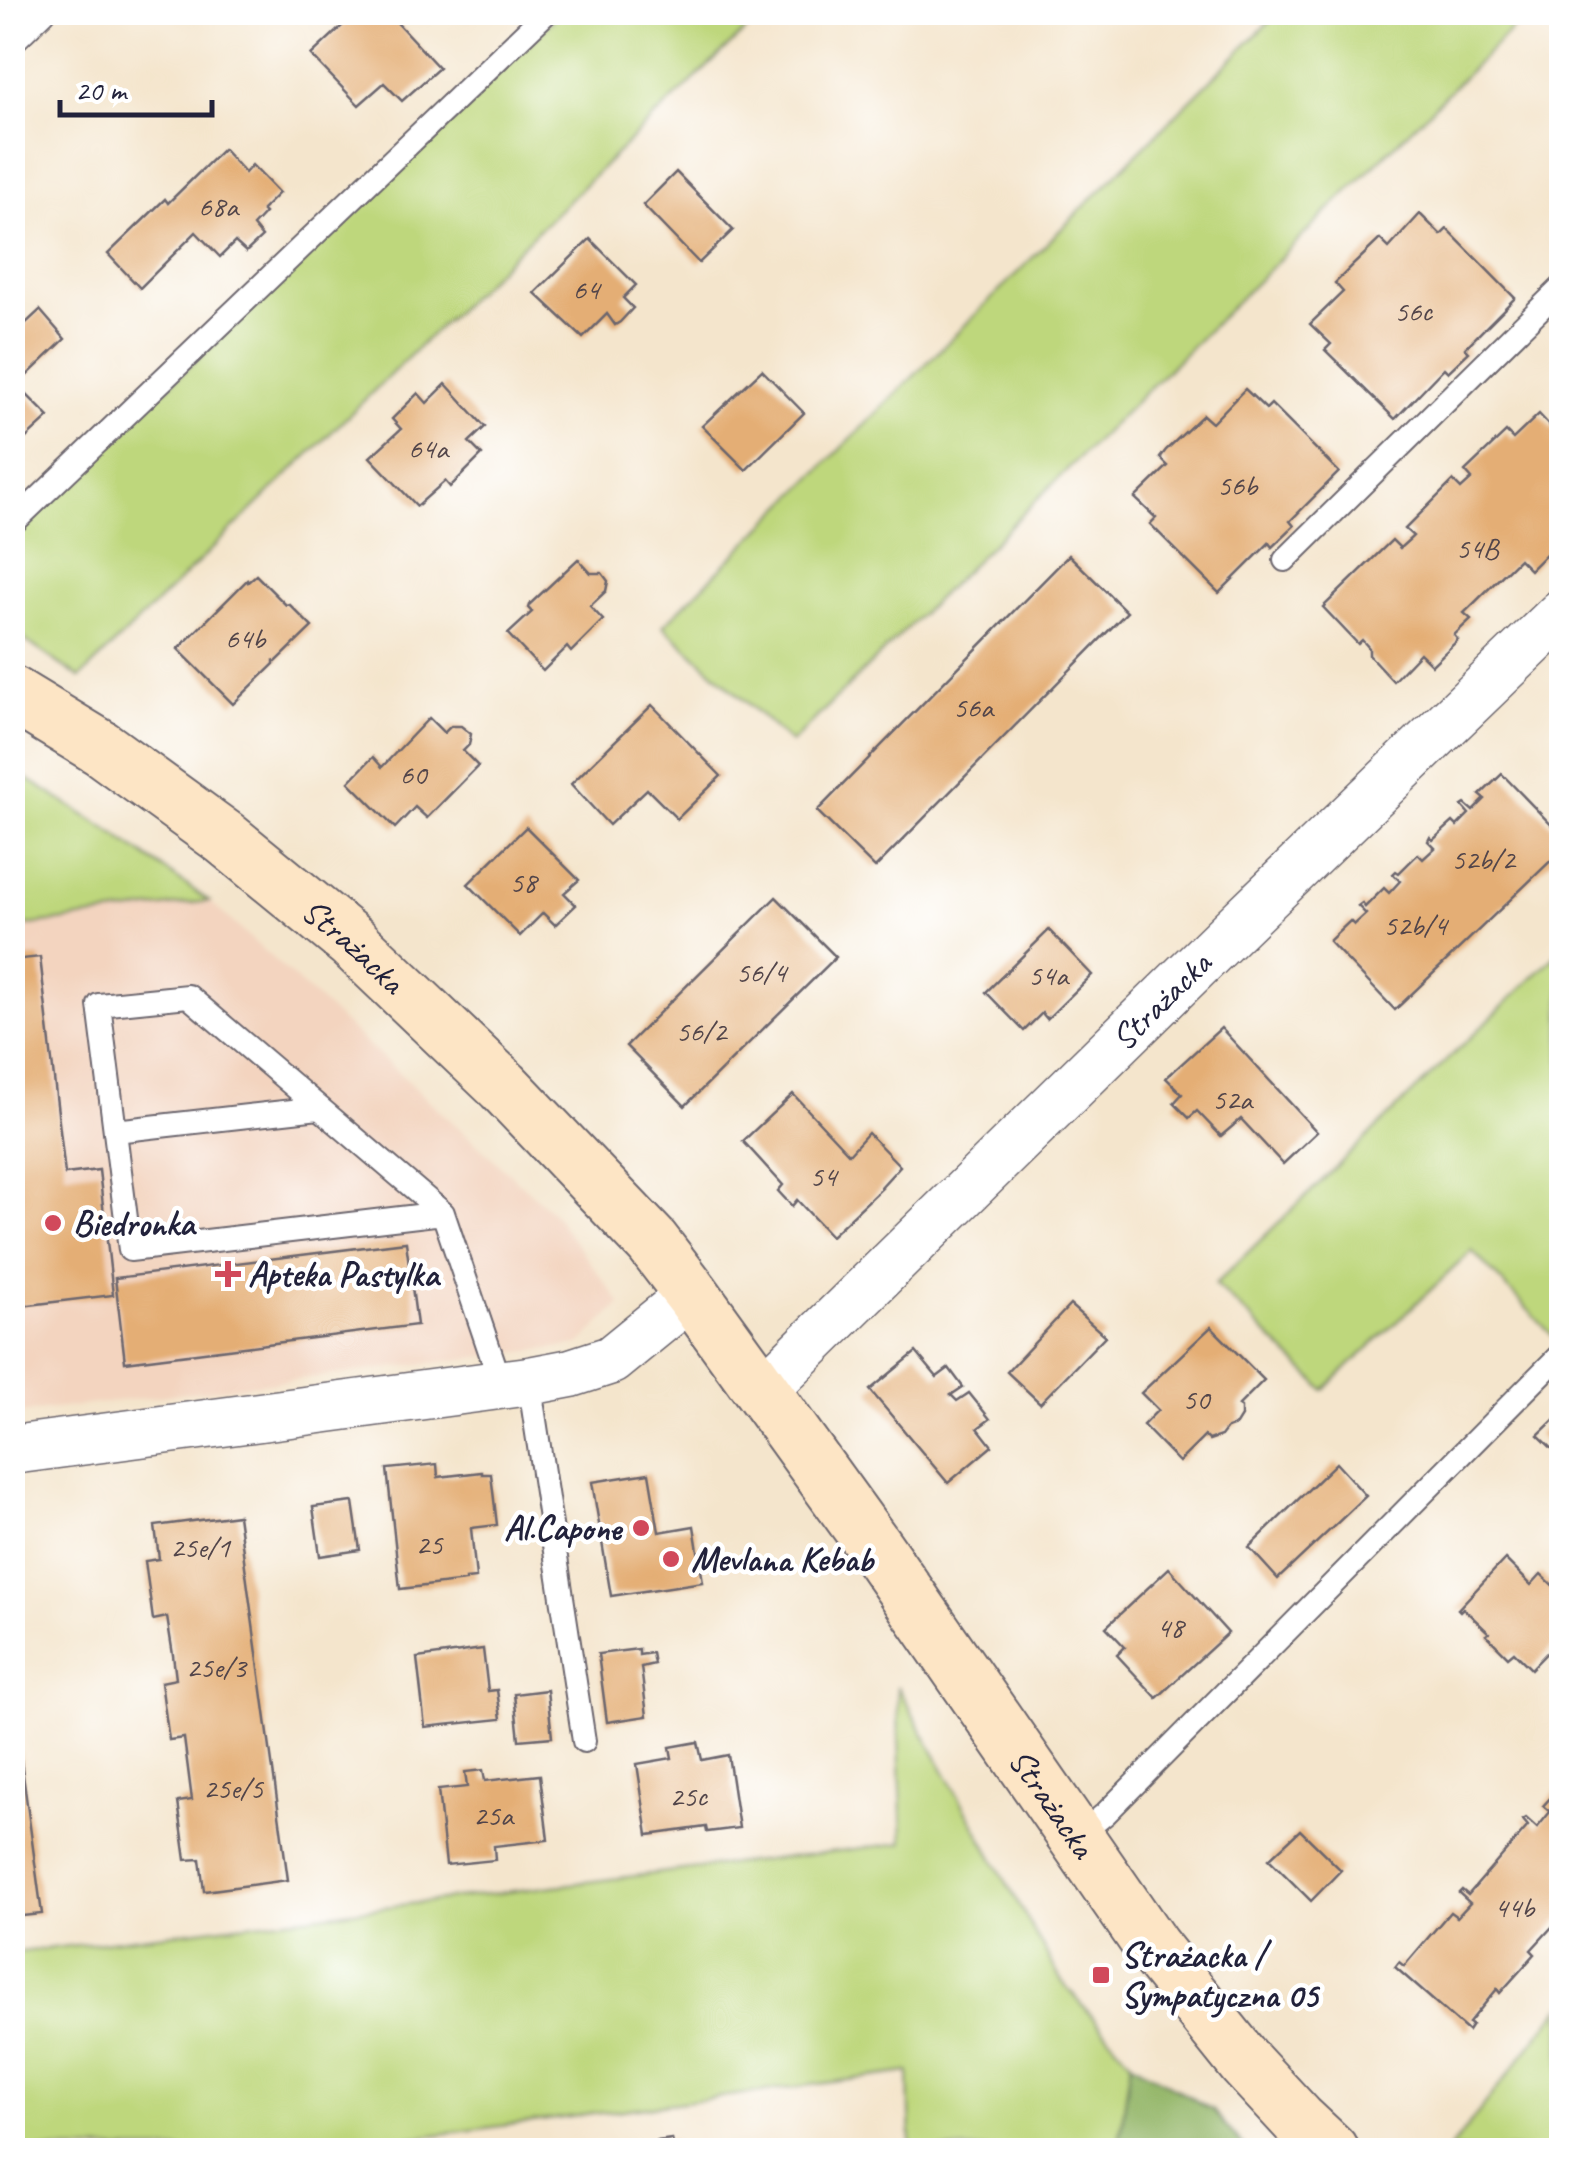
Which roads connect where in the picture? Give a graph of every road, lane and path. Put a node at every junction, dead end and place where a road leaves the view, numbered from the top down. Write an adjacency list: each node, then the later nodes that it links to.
1 (44, 12): 3 (lane)
2 (546, 12): 5 (lane)
3 (12, 43)
4 (1562, 287): 6 (lane)
5 (12, 524)
6 (1285, 560)
7 (1562, 613): 15 (street, Strażacka)
8 (12, 694): 12 (street, Strażacka)
9 (319, 1108): 10 (lane); 10 (lane); 11 (lane)
10 (115, 1130): 11 (lane)
11 (442, 1213): 14 (lane)
12 (692, 1294): 14 (street); 15 (street, Strażacka)
13 (1562, 1353): 18 (lane)
14 (515, 1382): 16 (street); 17 (lane)
15 (762, 1392): 18 (street, Strażacka)
16 (12, 1450)
17 (584, 1741)
18 (1076, 1838): 19 (street, Strażacka)
19 (1330, 2150)

